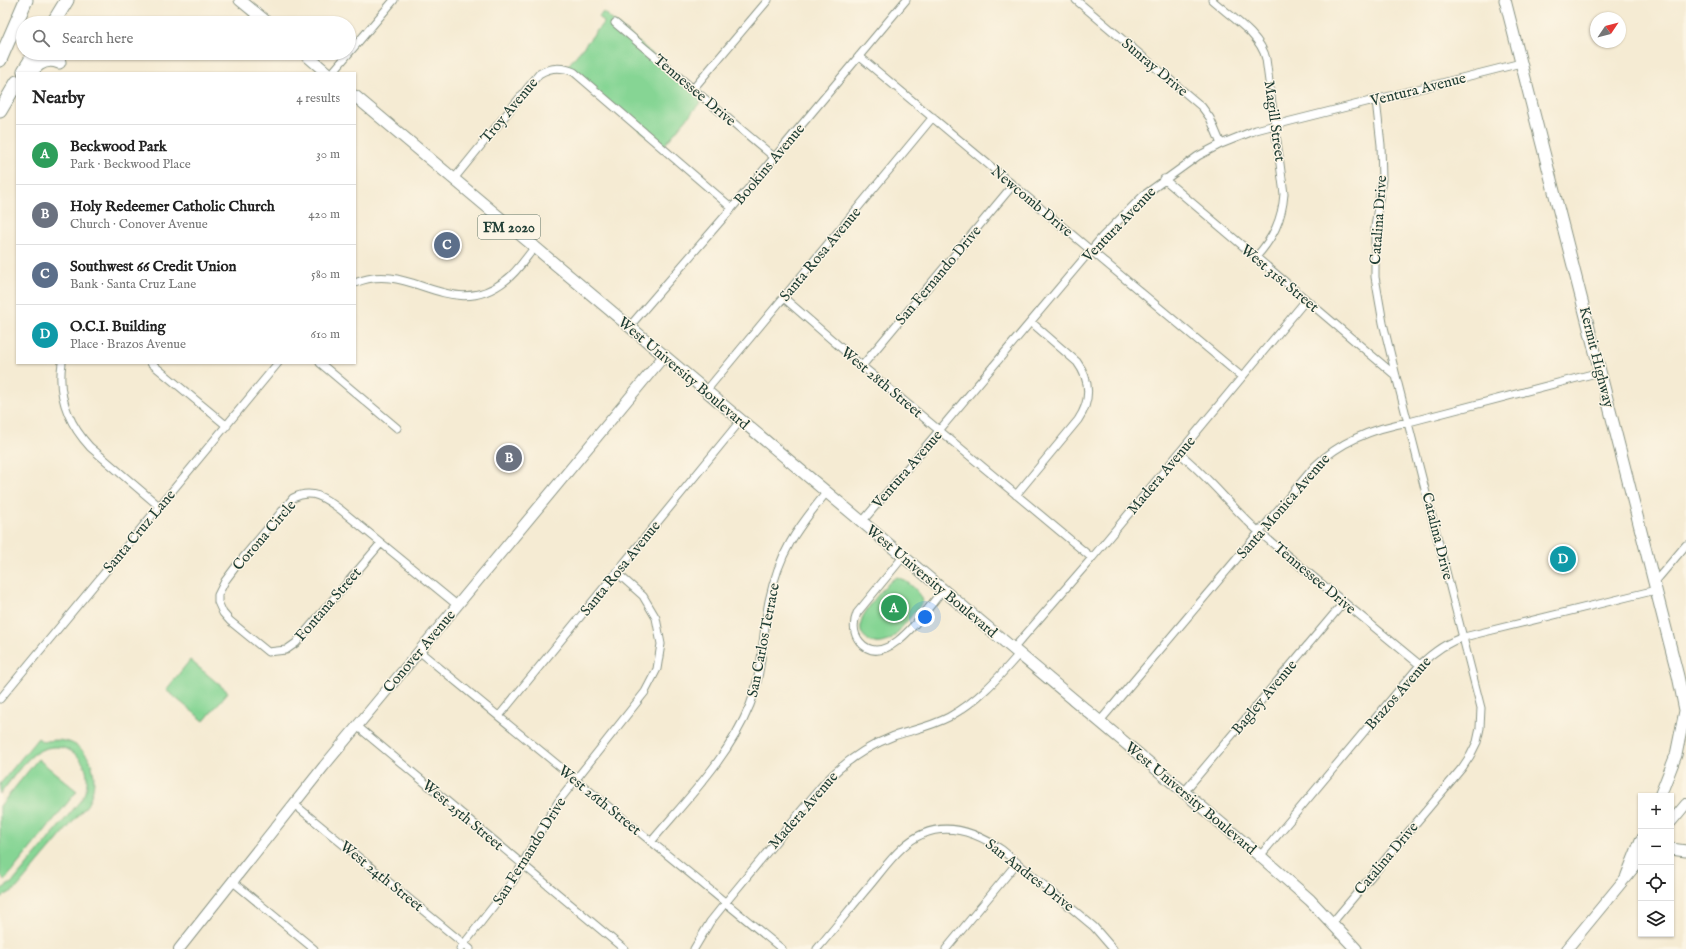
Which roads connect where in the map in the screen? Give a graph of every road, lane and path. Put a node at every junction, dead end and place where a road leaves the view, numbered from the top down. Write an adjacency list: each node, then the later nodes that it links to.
1 (26, 0): 10 (highway)
2 (67, 0): 11 (highway)
3 (240, 0): 12 (main road)
4 (394, 0): 15 (street)
5 (768, 0): 30 (street)
6 (906, 0): 16 (street, Bookins Avenue)
7 (1076, 0): 38 (street, Sunray Drive)
8 (1212, 0): 37 (street, Magill Street)
9 (1505, 0): 24 (main road, Kermit Highway)
10 (19, 16)
11 (57, 16)
12 (259, 16)
13 (16, 23): 17 (highway)
14 (615, 23): 30 (street, Tennessee Drive)
15 (356, 45)
16 (860, 56): 35 (street, Newcomb Drive); 39 (street, Bookins Avenue)
17 (0, 60)
18 (31, 60): 25 (highway)
19 (52, 60): 26 (highway)
20 (52, 60): 23 (highway)
21 (312, 60): 27 (main road)
22 (343, 60): 28 (street)
23 (59, 62)
24 (1521, 63): 33 (street, Ventura Avenue); 58 (main road, Kermit Highway)
25 (24, 72)
26 (31, 72)
27 (326, 72)
28 (333, 72)
29 (16, 84): 34 (highway)
30 (693, 89): 39 (street, Tennessee Drive)
31 (16, 96): 36 (highway)
32 (356, 97): 41 (main road, West University Boulevard / FM 2020)
33 (1376, 100): 37 (street, Ventura Avenue); 59 (street, Catalina Drive)
34 (0, 110)
35 (933, 117): 42 (street, Newcomb Drive); 48 (street, Santa Rosa Avenue)
36 (0, 121)
37 (1275, 125): 38 (street, Ventura Avenue); 46 (street, Magill Street)
38 (1221, 144): 40 (street, Ventura Avenue)
39 (774, 157): 43 (street, Bookins Avenue)
40 (1164, 179): 45 (street, Ventura Avenue); 46 (street, West 31st Street)
41 (453, 180): 43 (street, Troy Avenue); 44 (main road, West University Boulevard / FM 2020)
42 (1014, 185): 45 (street, Newcomb Drive); 57 (street, San Fernando Drive)
43 (732, 208): 51 (street, Bookins Avenue)
44 (534, 248): 47 (street); 51 (main road, West University Boulevard / FM 2020)
45 (1091, 250): 50 (street, Ventura Avenue); 60 (street, Newcomb Drive)
46 (1256, 257): 49 (street, West 31st Street)
47 (356, 283)
48 (784, 298): 57 (street, West 28th Street); 61 (street, Santa Rosa Avenue)
49 (1306, 300): 59 (street, West 31st Street); 60 (street, Madera Avenue)
50 (1031, 322): 66 (street, Ventura Avenue); 69 (street)
51 (629, 327): 52 (main road, West University Boulevard / FM 2020)
52 (664, 356): 61 (main road, West University Boulevard); 81 (street, Conover Avenue)
53 (62, 364): 70 (street)
54 (152, 364): 64 (street)
55 (277, 364): 64 (street, Santa Cruz Lane)
56 (321, 364): 65 (street)
57 (862, 366): 66 (street, West 28th Street)
58 (1600, 372): 63 (street, Santa Monica Avenue); 78 (main road, Kermit Highway)
59 (1396, 376): 63 (street, Catalina Drive)
60 (1242, 377): 67 (street, Madera Avenue)
61 (706, 391): 62 (main road, West University Boulevard)
62 (741, 420): 68 (main road, West University Boulevard); 77 (street, Santa Rosa Avenue)
63 (1409, 422): 72 (street, Santa Monica Avenue); 82 (street, Catalina Drive)
64 (227, 426): 70 (street, Santa Cruz Lane)
65 (397, 428)
66 (940, 431): 69 (street, West 28th Street); 71 (street, Ventura Avenue)
67 (1180, 453): 72 (street, Tennessee Drive); 76 (street, Madera Avenue)
68 (826, 493): 71 (main road, West University Boulevard); 99 (street, San Carlos Terrace)
69 (1016, 495): 76 (street, West 28th Street)
70 (160, 507): 88 (street, Santa Cruz Lane)
71 (862, 522): 75 (main road, West University Boulevard)
72 (1259, 532): 80 (street, Tennessee Drive); 91 (street, Santa Monica Avenue)
73 (381, 543): 81 (street, Corona Circle); 84 (street, Fontana Street); 84 (street, Corona Circle)
74 (1686, 545): 78 (street)
75 (903, 557): 79 (main road, West University Boulevard); 79 (street)
76 (1092, 558): 85 (street, Madera Avenue)
77 (616, 572): 90 (street, Santa Rosa Avenue); 93 (street, San Fernando Drive)
78 (1655, 586): 82 (street, Brazos Avenue); 87 (main road, Kermit Highway)
79 (943, 590): 85 (main road, West University Boulevard)
80 (1344, 602): 86 (street, Tennessee Drive); 94 (street, Bagley Avenue)
81 (457, 605): 83 (street, Conover Avenue)
82 (1464, 637): 86 (street, Brazos Avenue); 110 (street, Catalina Drive)
83 (419, 651): 90 (street, West 26th Street); 92 (street, Conover Avenue)
84 (268, 652)
85 (1016, 652): 91 (main road, West University Boulevard); 109 (street, Madera Avenue)
86 (1420, 665): 103 (street, Brazos Avenue)
87 (1684, 697): 89 (main road, Kermit Highway)
88 (0, 699)
89 (1686, 713): 95 (main road)
90 (499, 716): 93 (street, West 26th Street)
91 (1100, 721): 94 (main road, West University Boulevard)
92 (357, 726): 96 (street, Conover Avenue); 106 (street, West 25th Street)
93 (575, 779): 99 (street, West 26th Street); 106 (street, San Fernando Drive)
94 (1184, 792): 103 (main road, West University Boulevard)
95 (1661, 793)
96 (294, 804): 108 (street, Conover Avenue); 111 (street, West 24th Street)
97 (1686, 804): 98 (street)
98 (1674, 818)
99 (651, 842): 109 (street, West 26th Street)
100 (1638, 848): 107 (main road)
101 (1674, 849): 102 (main road)
102 (1686, 851)
103 (1260, 856): 110 (main road, West University Boulevard)
104 (1017, 863): 118 (street, San Andres Drive); 119 (street); 120 (street, San Andres Drive)
105 (1638, 863): 107 (street)
106 (523, 865): 111 (street, San Fernando Drive); 115 (street, West 25th Street)
107 (1627, 876): 122 (street)
108 (232, 882): 112 (street, Conover Avenue); 113 (street)
109 (726, 902): 116 (street, Madera Avenue); 117 (street, West 26th Street)
110 (1332, 923): 121 (main road, West University Boulevard)
111 (462, 946): 114 (street, West 24th Street)
112 (179, 949)
113 (314, 949)
114 (470, 949)
115 (624, 949)
116 (694, 949)
117 (782, 949)
118 (818, 949)
119 (946, 949)
120 (1113, 949)
121 (1356, 949)
122 (1567, 949)

